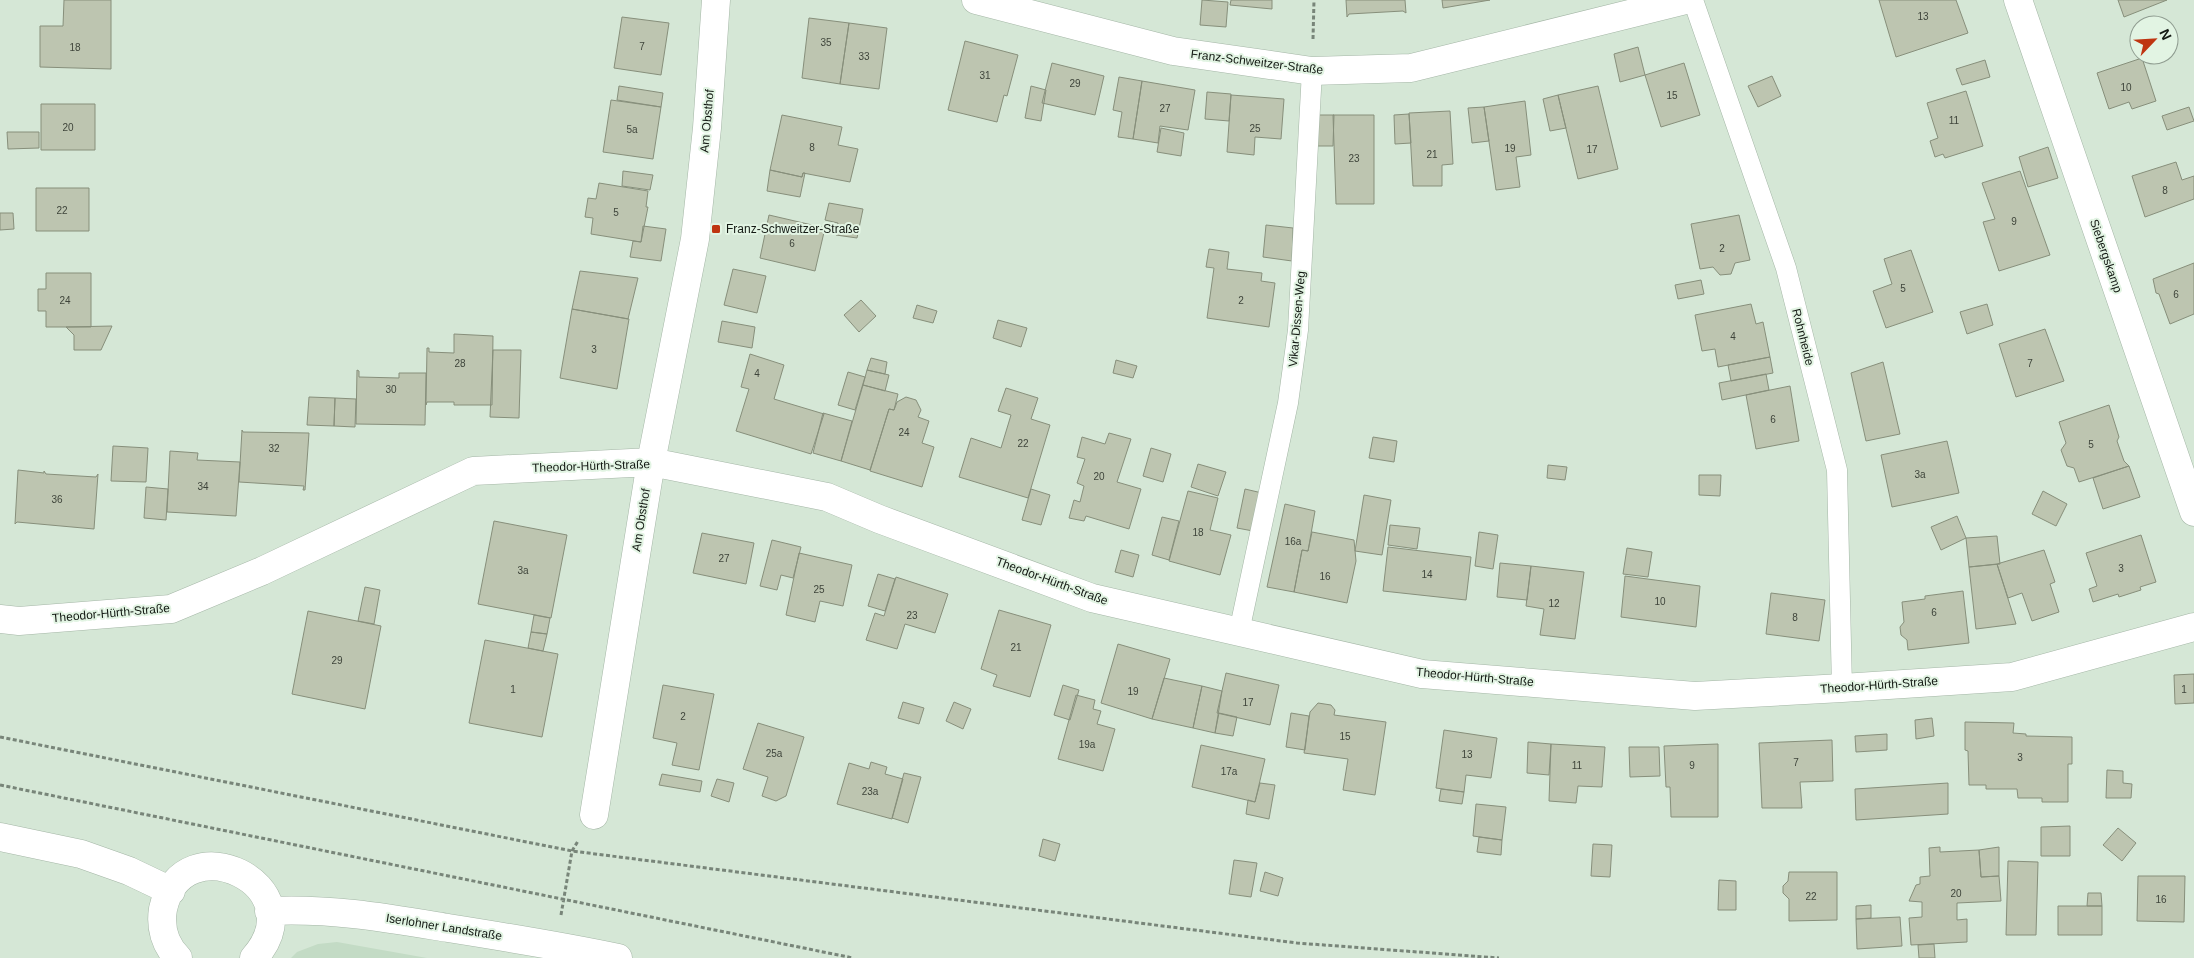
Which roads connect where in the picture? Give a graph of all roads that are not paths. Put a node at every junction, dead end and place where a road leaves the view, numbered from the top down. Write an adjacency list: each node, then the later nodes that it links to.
1 (716, 0): 7 (street, Am Obsthof)
2 (976, 0): 6 (street, Franz-Schweitzer-Straße)
3 (1686, 0): 6 (street, Franz-Schweitzer-Straße)
4 (1693, 0): 12 (lane, Rohnheide)
5 (2018, 0): 8 (street, Siebergskamp)
6 (1312, 71): 11 (lane, Vikar-Dissen-Weg)
7 (651, 462): 9 (street, Theodor-Hürth-Straße); 11 (street, Theodor-Hürth-Straße); 13 (street, Am Obsthof)
8 (2194, 512)
9 (0, 618)
10 (2194, 627): 12 (street, Theodor-Hürth-Straße)
11 (1239, 632): 12 (street, Theodor-Hürth-Straße)
12 (1842, 688)
13 (594, 815)
14 (0, 837): 15 (street)
15 (170, 891): 16 (street); 17 (street)
16 (269, 911): 18 (street); 19 (street, Iserlohner Landstraße)
17 (178, 958)
18 (254, 958)
19 (618, 958)

